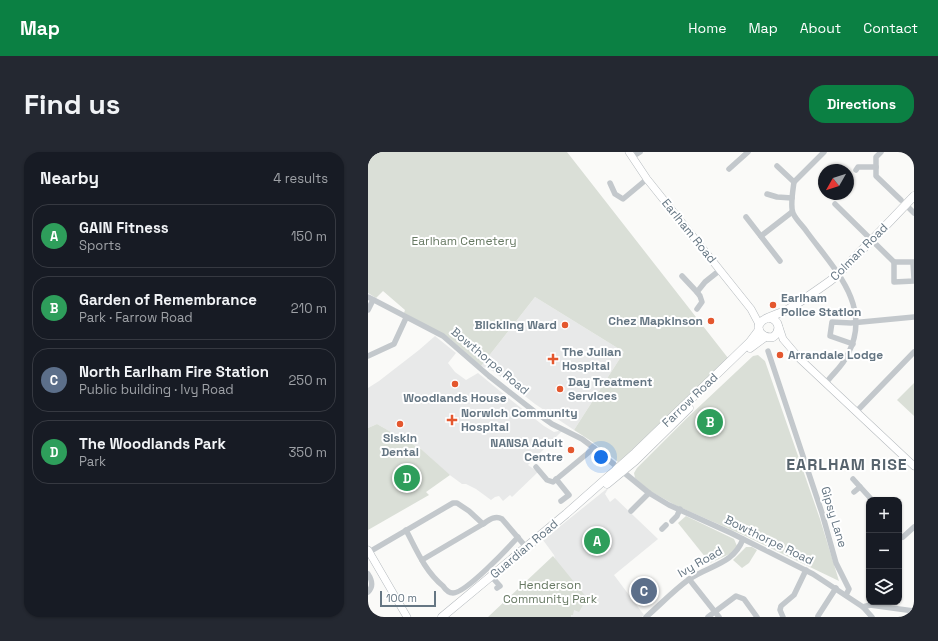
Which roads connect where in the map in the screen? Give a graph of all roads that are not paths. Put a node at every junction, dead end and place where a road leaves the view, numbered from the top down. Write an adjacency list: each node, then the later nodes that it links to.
1 (640, 152): 5 (street)
2 (748, 152): 9 (street)
3 (824, 152): 11 (street)
4 (881, 152): 8 (street)
5 (631, 155): 10 (main road, Earlham Road)
6 (777, 166): 11 (street)
7 (856, 166): 8 (street)
8 (876, 167): 16 (street)
9 (729, 169)
10 (647, 179): 12 (street); 25 (main road, Earlham Road)
11 (794, 182): 15 (street)
12 (610, 183)
13 (767, 194): 15 (street)
14 (914, 196): 16 (highway, Colman Road)
15 (792, 198): 18 (street)
16 (903, 203): 19 (street); 22 (highway, Colman Road)
17 (835, 204): 22 (street)
18 (792, 212): 21 (street); 26 (street)
19 (914, 213)
20 (746, 216): 21 (street)
21 (761, 236): 23 (street)
22 (871, 240): 24 (street); 26 (highway, Colman Road)
23 (780, 261)
24 (894, 262): 28 (street); 28 (street)
25 (720, 270): 29 (street); 33 (main road, Earlham Road)
26 (838, 274): 31 (highway, Colman Road); 38 (street)
27 (682, 276): 29 (street)
28 (914, 280)
29 (697, 292): 32 (street)
30 (371, 299): 34 (street); 36 (street, Bowthorpe Road)
31 (800, 302): 37 (highway, Colman Road); 39 (highway, Colman Road)
32 (697, 309)
33 (751, 309): 37 (main road, Earlham Road); 40 (main road, Earlham Road)
34 (368, 310)
35 (914, 317): 38 (street)
36 (406, 318): 46 (street); 49 (street, Bowthorpe Road)
37 (768, 318): 39 (highway); 40 (highway, Colman Road)
38 (856, 322): 42 (street); 42 (street)
39 (778, 325): 41 (highway, Colman Road); 43 (main road)
40 (759, 327): 41 (highway); 52 (highway, Farrow Road)
41 (769, 337): 43 (main road); 52 (highway, Farrow Road)
42 (853, 344): 47 (street)
43 (788, 345): 47 (main road)
44 (768, 351): 79 (street, Gipsy Lane)
45 (914, 352): 48 (street)
46 (368, 356)
47 (826, 383): 48 (main road)
48 (856, 412): 50 (main road)
49 (594, 448): 52 (street, Bowthorpe Road); 53 (street)
50 (914, 466)
51 (536, 467): 53 (street)
52 (620, 470): 57 (street, Bowthorpe Road); 69 (highway, Guardian Road)
53 (556, 479): 59 (street)
54 (853, 479): 55 (street)
55 (860, 487): 56 (street); 58 (street)
56 (854, 492)
57 (649, 493): 60 (street, Bowthorpe Road); 61 (street)
58 (869, 497)
59 (561, 501)
60 (680, 510): 62 (street); 68 (street, Bowthorpe Road)
61 (631, 511)
62 (672, 521)
63 (483, 524): 65 (street); 66 (street); 71 (street)
64 (914, 527): 67 (street)
65 (406, 530): 70 (street); 71 (street)
66 (518, 537): 69 (street); 71 (street, Guardian Road)
67 (902, 537)
68 (743, 539): 72 (street, Bowthorpe Road); 75 (street, Ivy Road)
69 (526, 547): 74 (highway, Guardian Road)
70 (368, 551): 87 (main road)
71 (422, 560)
72 (806, 570): 77 (street, Bowthorpe Road); 93 (street)
73 (368, 574): 78 (street)
74 (491, 576): 76 (street); 88 (highway, Guardian Road)
75 (689, 579): 84 (street); 89 (street, Ivy Road)
76 (500, 586)
77 (836, 588): 79 (street, Bowthorpe Road); 86 (street)
78 (368, 592)
79 (846, 595): 82 (street, Bowthorpe Road)
80 (866, 605): 82 (street)
81 (874, 605): 83 (street); 85 (street)
82 (862, 607): 85 (street, Bowthorpe Road)
83 (914, 611)
84 (715, 612): 90 (street); 91 (street); 92 (street)
85 (868, 612): 94 (street, Bowthorpe Road)
86 (818, 613)
87 (404, 615)
88 (442, 617)
89 (646, 617)
90 (708, 617)
91 (719, 617)
92 (757, 617)
93 (783, 617)
94 (872, 617)

